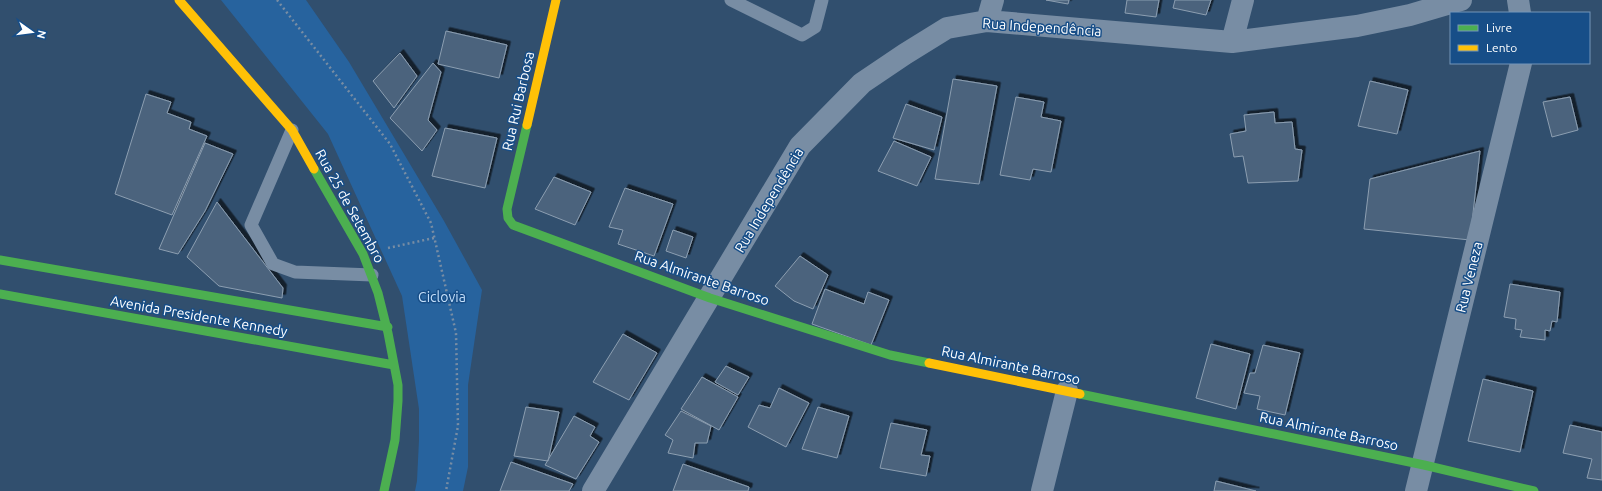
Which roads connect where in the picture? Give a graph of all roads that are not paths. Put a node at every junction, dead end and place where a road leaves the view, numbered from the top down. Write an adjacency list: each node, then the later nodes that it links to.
1 (180, 0): 13 (street, Rua 25 de Setembro)
2 (556, 0): 14 (street, Rua Rui Barbosa)
3 (731, 0): 4 (lane)
4 (822, 0)
5 (993, 0): 10 (street)
6 (1243, 0): 11 (street)
7 (1461, 0): 11 (street, Rua Independência)
8 (1518, 0): 9 (street)
9 (1520, 12)
10 (987, 21): 11 (street, Rua Independência); 18 (street, Rua Independência)
11 (1232, 42)
12 (1521, 64): 22 (street, Rua Veneza)
13 (292, 130): 16 (street, Rua 25 de Setembro); 16 (lane)
14 (507, 209): 18 (street, Rua Almirante Barroso)
15 (0, 260): 19 (street, Avenida Presidente Kennedy)
16 (372, 275): 19 (street, Rua 25 de Setembro)
17 (0, 294): 20 (street, Avenida Presidente Kennedy)
18 (710, 298): 21 (street, Rua Almirante Barroso); 24 (street, Rua Independência)
19 (388, 327): 20 (street, Rua 25 de Setembro)
20 (394, 365): 23 (street, Rua 25 de Setembro)
21 (1067, 391): 22 (street, Rua Almirante Barroso); 25 (street)
22 (1424, 465): 26 (street, Rua Veneza); 27 (street, Rua Almirante Barroso)
23 (384, 491)
24 (593, 491)
25 (1042, 491)
26 (1416, 491)
27 (1534, 491)

